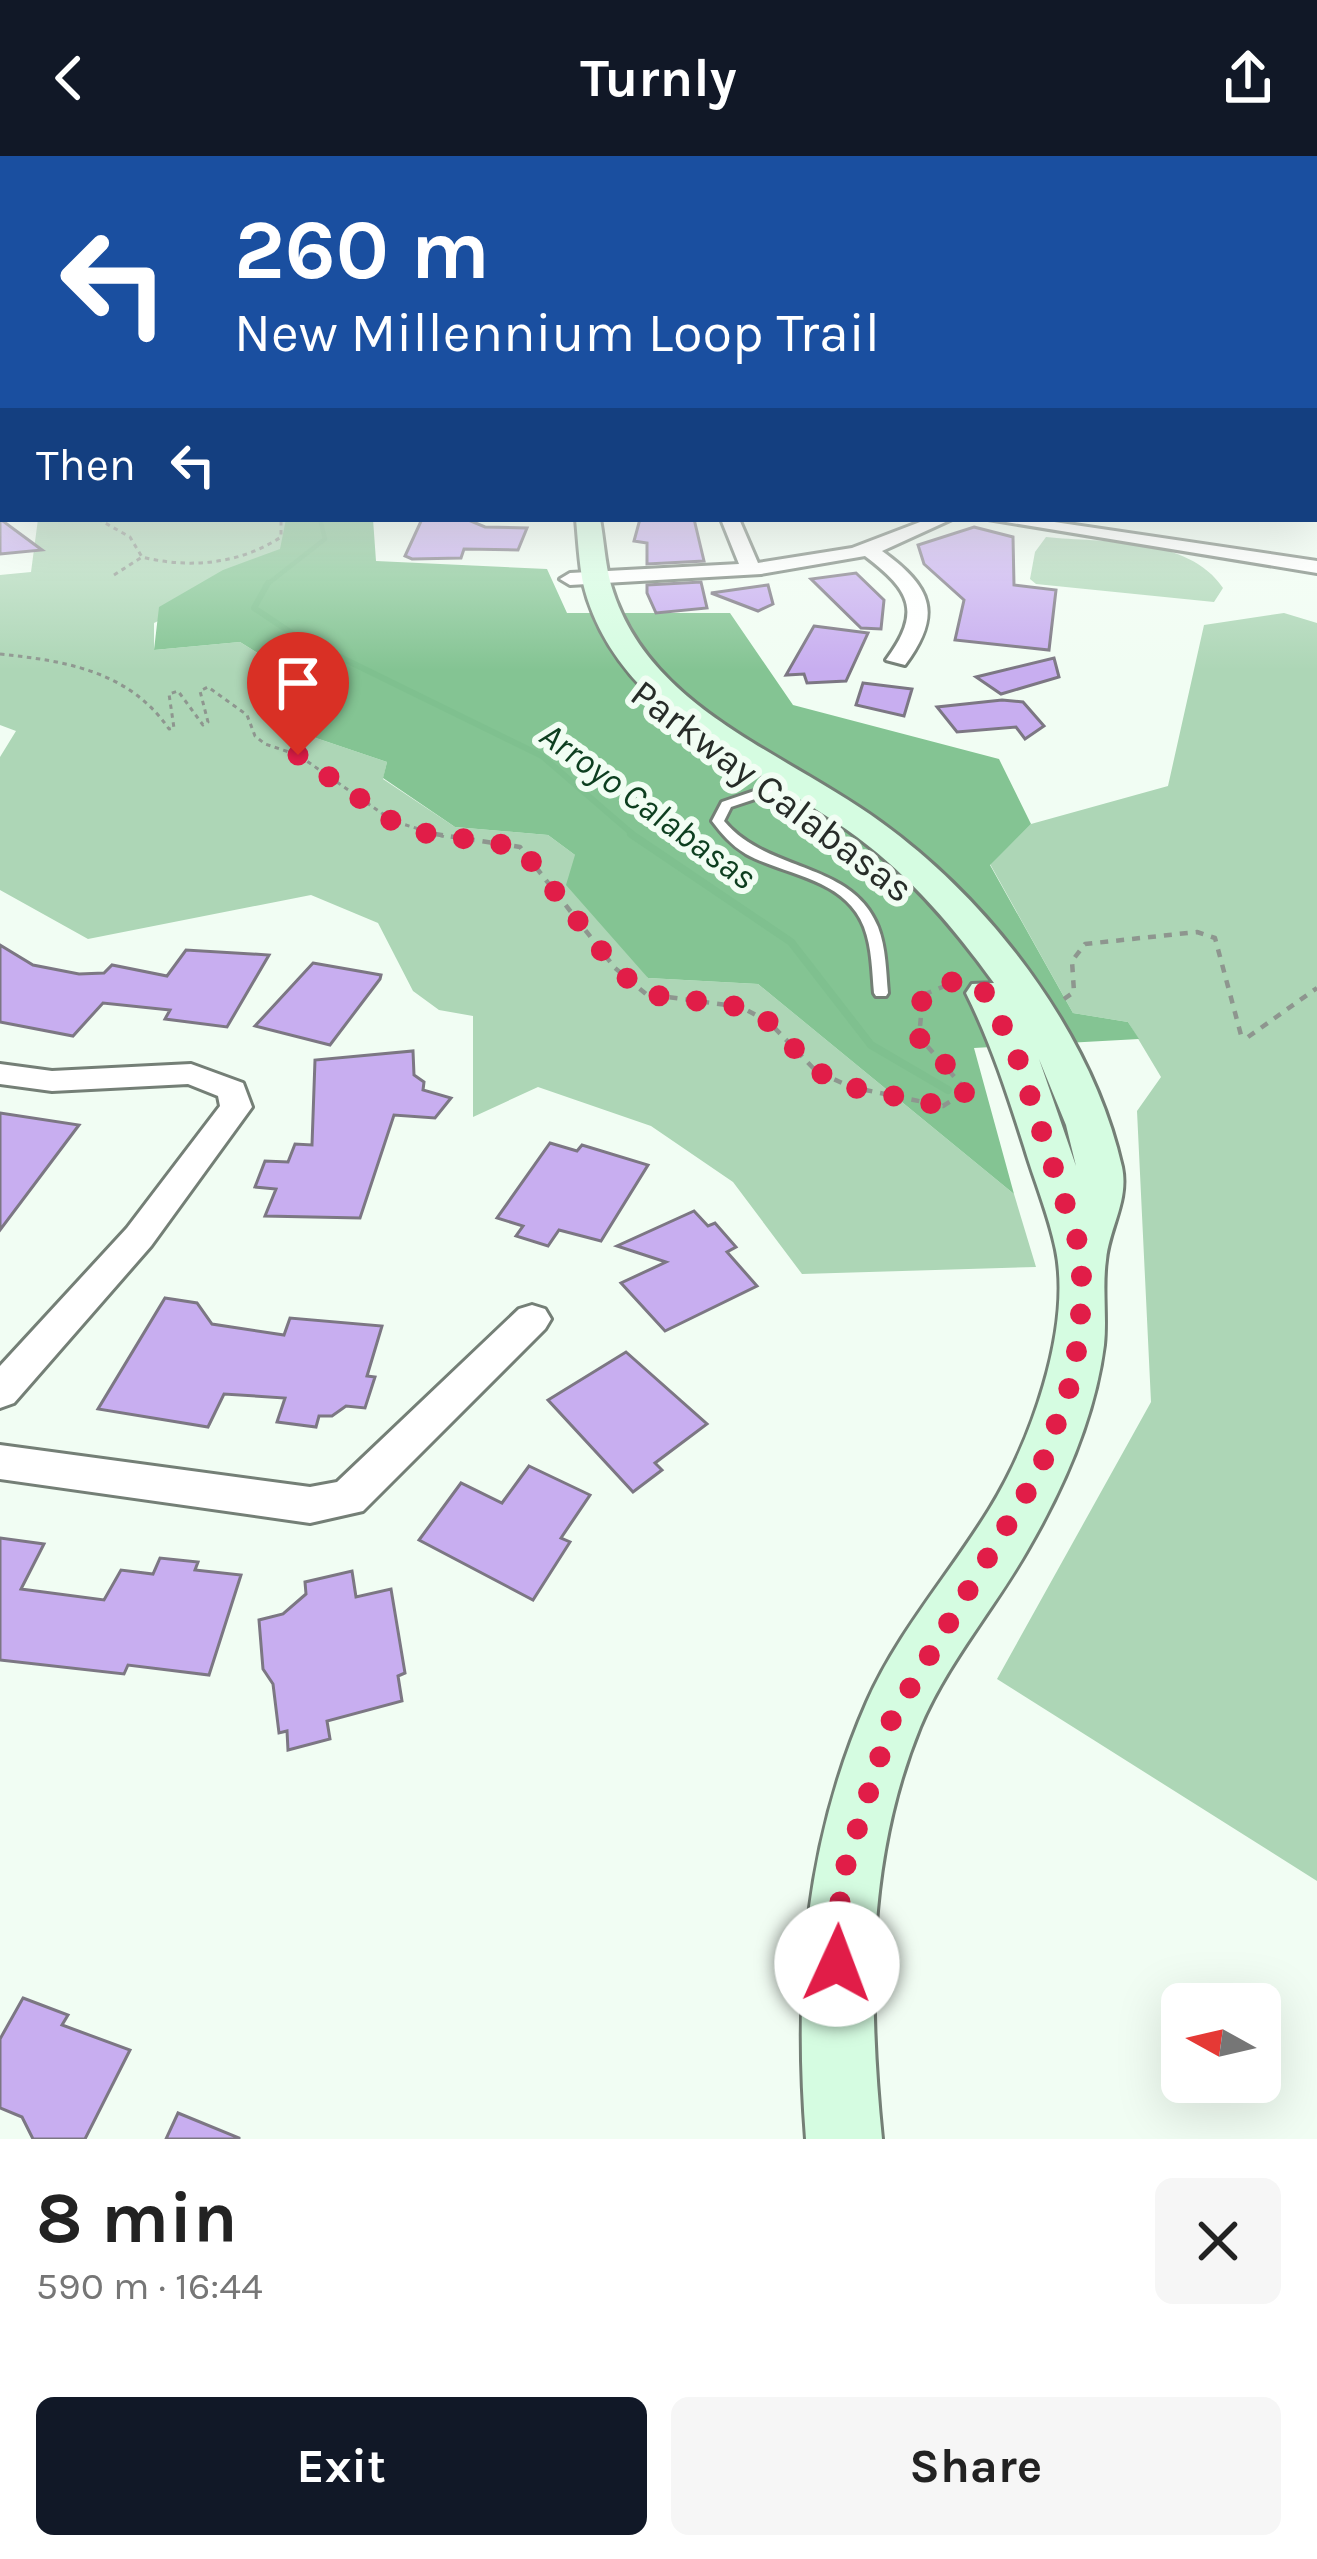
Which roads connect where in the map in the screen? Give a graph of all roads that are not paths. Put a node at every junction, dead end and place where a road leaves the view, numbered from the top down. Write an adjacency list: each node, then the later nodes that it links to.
1 (566, 522): 10 (street, Parkway Calabasas)
2 (588, 522): 10 (street, Parkway Calabasas)
3 (731, 522): 8 (street)
4 (936, 522): 7 (street)
5 (1038, 522): 6 (street)
6 (1121, 528): 9 (street)
7 (868, 550): 8 (street); 11 (street)
8 (750, 567): 10 (street)
9 (1317, 567)
10 (583, 578): 12 (street, Parkway Calabasas); 14 (street, Parkway Calabasas)
11 (896, 661)
12 (776, 788): 13 (lane); 14 (street, Parkway Calabasas)
13 (881, 993)
14 (1031, 1046): 19 (street, Parkway Calabasas)
15 (0, 1074): 17 (street)
16 (532, 1319): 18 (street)
17 (0, 1392)
18 (0, 1462)
19 (844, 2139)

